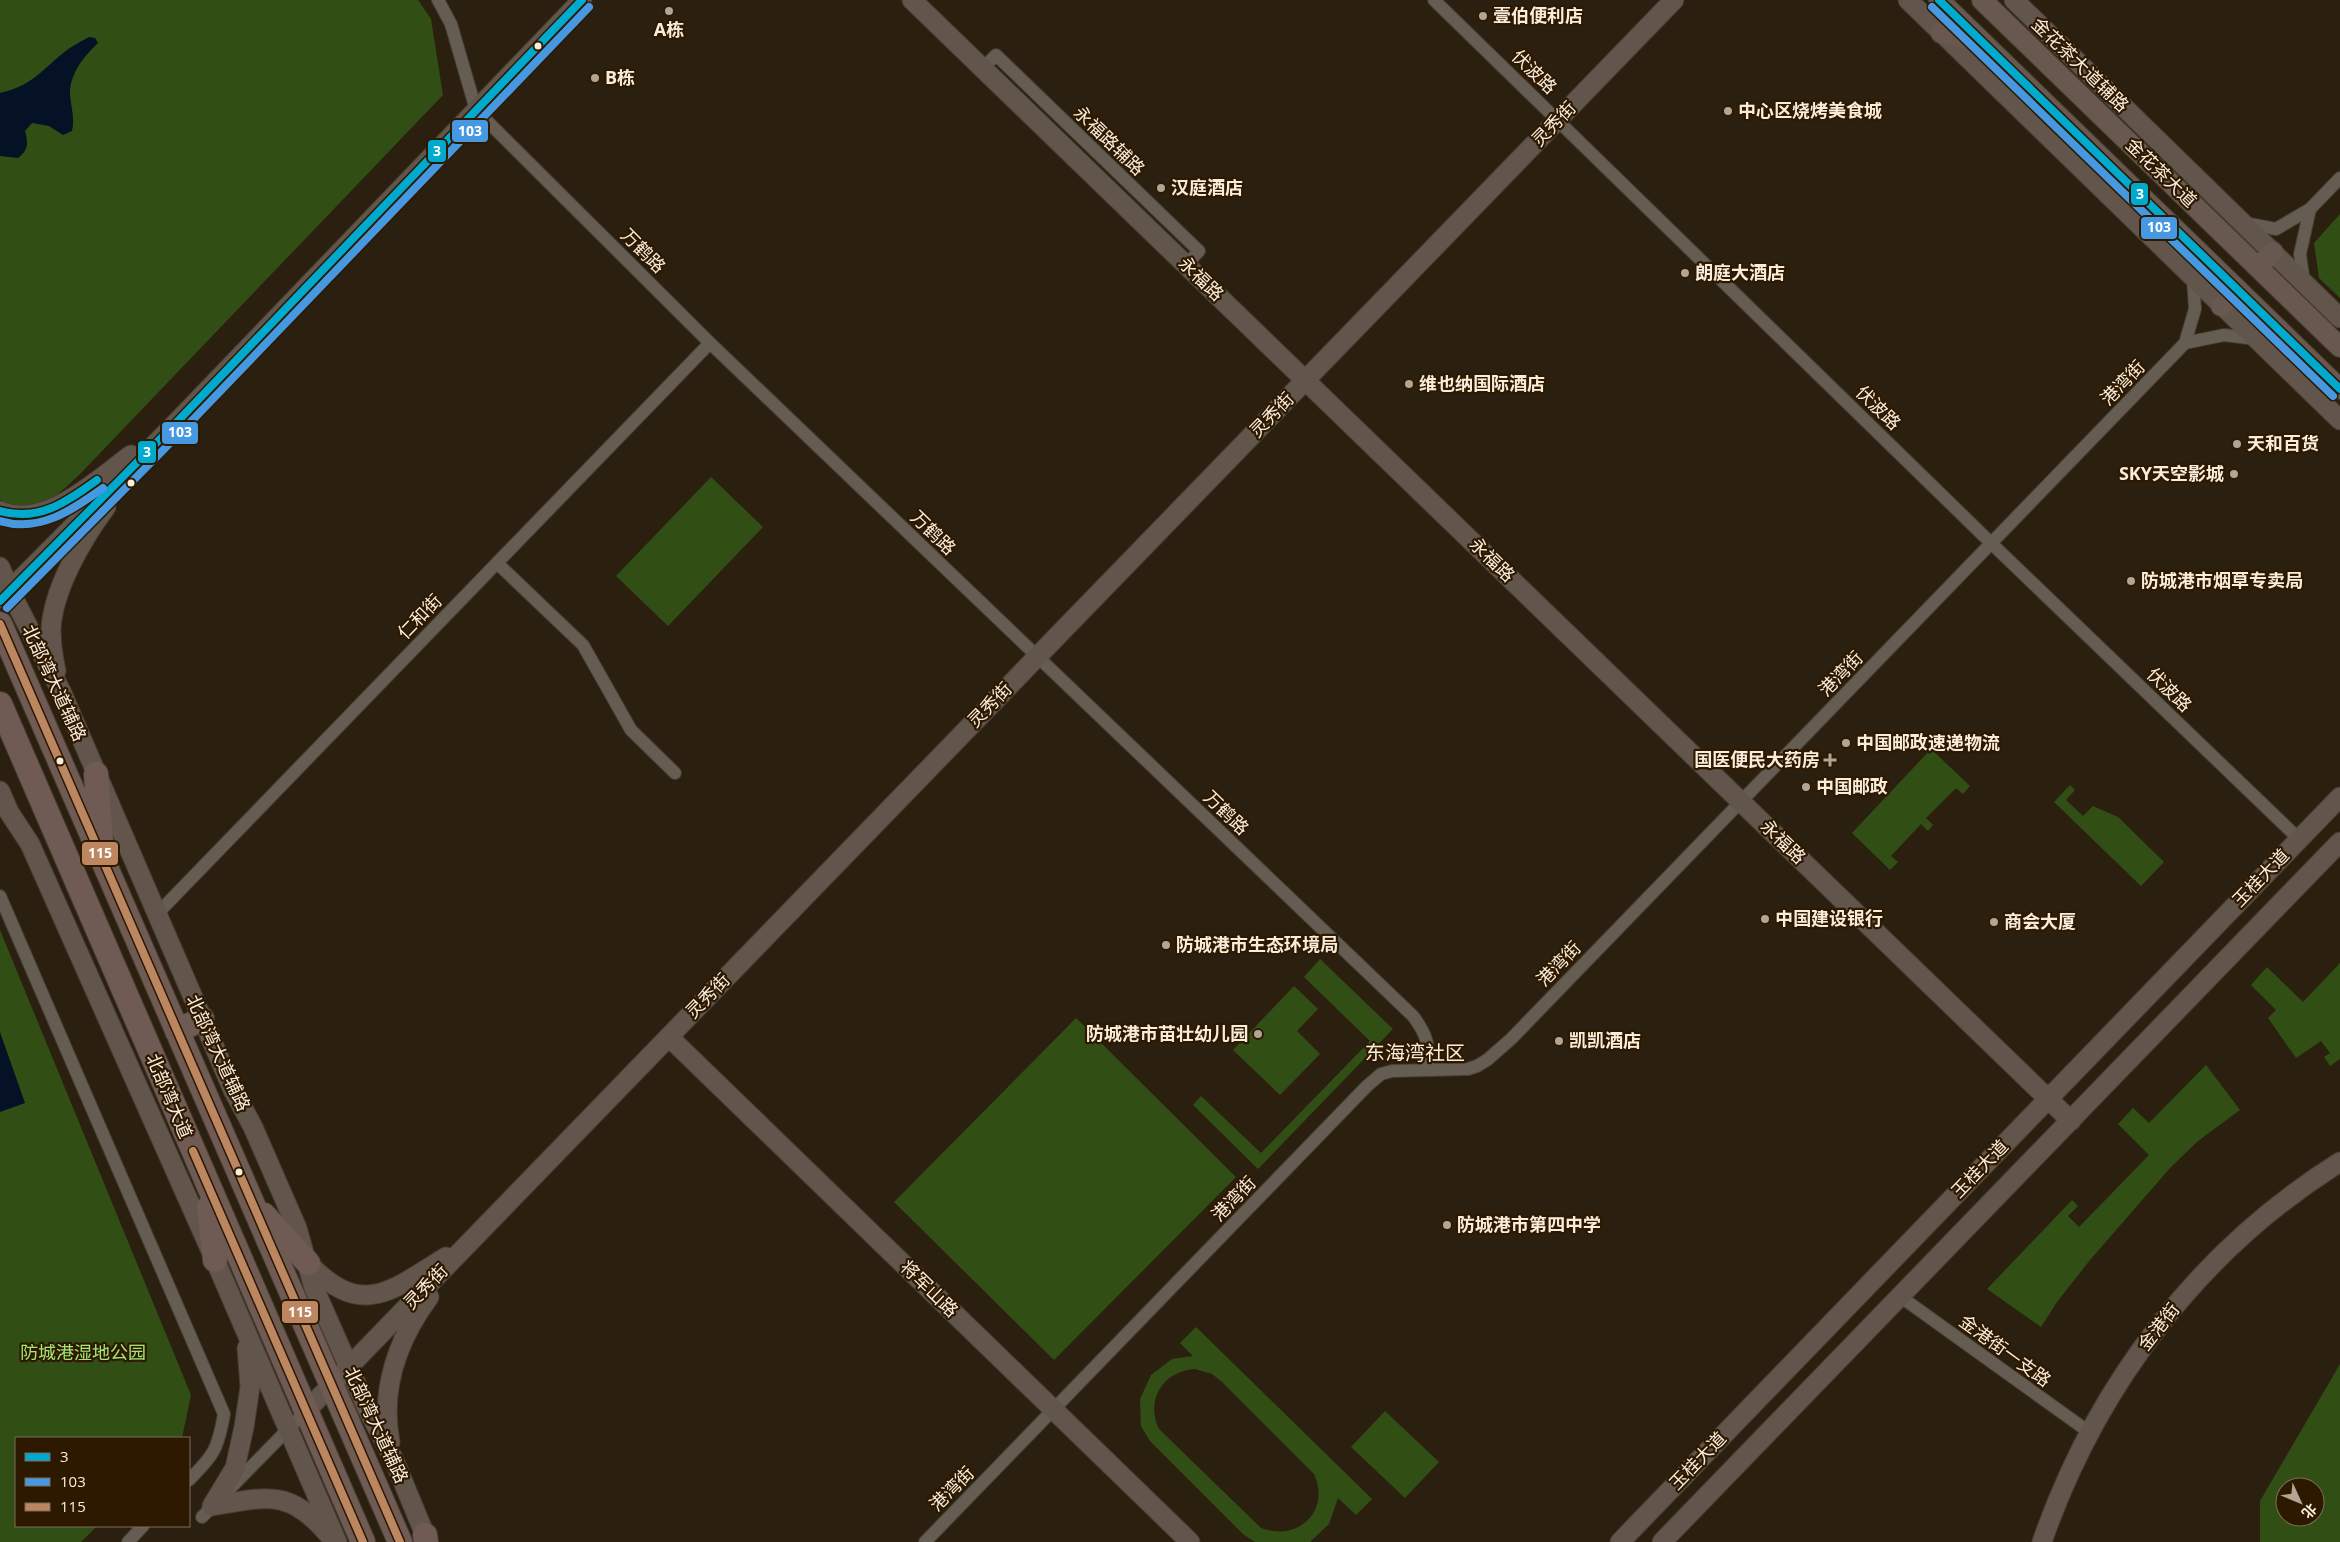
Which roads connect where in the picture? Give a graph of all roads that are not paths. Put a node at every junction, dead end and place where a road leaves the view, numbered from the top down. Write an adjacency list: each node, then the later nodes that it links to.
1 (438, 0): 12 (street, 万鹤路)
2 (582, 0): 12 (main road)
3 (912, 0): 28 (main road, 永福路)
4 (1434, 0): 13 (street, 伏波路)
5 (1674, 0): 13 (main road, 灵秀街)
6 (1908, 0): 10 (main road)
7 (1939, 0): 11 (main road, 金花茶大道)
8 (2014, 0): 16 (main road, 金花茶大道辅路)
9 (1993, 4): 18 (main road, 金花茶大道)
10 (1941, 33): 11 (main road); 19 (main road)
11 (1982, 42): 21 (main road, 金花茶大道)
12 (476, 110): 25 (street, 万鹤路); 31 (main road)
13 (1558, 120): 28 (main road, 灵秀街); 34 (street, 伏波路)
14 (2340, 178): 15 (street)
15 (2310, 210): 16 (street); 20 (street)
16 (2242, 223): 17 (main road, 金花茶大道辅路)
17 (2273, 252): 18 (main road); 20 (main road, 金花茶大道辅路)
18 (2258, 267): 27 (main road, 金花茶大道)
19 (2193, 278): 22 (main road); 26 (street)
20 (2304, 283): 23 (main road, 金花茶大道辅路)
21 (2237, 289): 22 (main road); 29 (main road, 金花茶大道)
22 (2221, 306): 24 (main road)
23 (2340, 318)
24 (2256, 340): 26 (street); 30 (main road)
25 (710, 343): 35 (street, 仁和街); 39 (street, 万鹤路)
26 (2185, 343): 34 (street, 港湾街)
27 (2340, 347)
28 (1306, 380): 39 (main road, 灵秀街); 46 (main road, 永福路)
29 (2340, 389)
30 (2340, 420)
31 (175, 424): 32 (main road); 33 (main road)
32 (140, 459): 37 (main road); 40 (main road)
33 (0, 511)
34 (1992, 544): 46 (street, 港湾街); 47 (street, 伏波路)
35 (497, 563): 42 (street); 51 (street, 仁和街)
36 (0, 567): 37 (main road, 北部湾大道辅路)
37 (5, 596): 40 (main road, 北部湾大道辅路)
38 (0, 624): 49 (highway, 北部湾大道)
39 (1037, 657): 54 (main road, 灵秀街); 55 (street, 万鹤路)
40 (61, 691): 43 (main road, 北部湾大道辅路)
41 (0, 704): 59 (highway, 北部湾大道)
42 (675, 773)
43 (96, 774): 49 (highway); 51 (main road, 北部湾大道辅路)
44 (0, 791): 62 (main road)
45 (2340, 797): 47 (main road, 玉桂大道)
46 (1741, 802): 55 (street, 港湾街); 56 (main road, 永福路)
47 (2299, 839): 56 (main road, 玉桂大道)
48 (2340, 842): 57 (main road, 玉桂大道)
49 (103, 860): 53 (highway, 北部湾大道)
50 (0, 896): 73 (street)
51 (156, 915): 52 (main road, 北部湾大道辅路)
52 (202, 1019): 53 (highway); 63 (main road, 北部湾大道辅路)
53 (177, 1031): 60 (highway, 北部湾大道)
54 (669, 1037): 61 (main road, 灵秀街); 68 (main road, 将军山路)
55 (1428, 1070): 68 (street, 港湾街)
56 (2048, 1098): 57 (main road, 永福路); 83 (main road, 玉桂大道)
57 (2072, 1121): 64 (main road, 玉桂大道)
58 (2340, 1162): 71 (main road, 金港街)
59 (205, 1178): 62 (highway); 69 (highway, 北部湾大道)
60 (251, 1201): 63 (highway); 67 (highway, 北部湾大道)
61 (470, 1242): 63 (main road); 66 (main road, 灵秀街); 72 (main road)
62 (216, 1260): 65 (main road)
63 (308, 1263): 66 (main road, 北部湾大道辅路)
64 (1901, 1297): 71 (street, 金港街一支路); 84 (main road, 玉桂大道)
65 (240, 1318): 70 (main road); 74 (main road)
66 (349, 1367): 67 (main road, 灵秀街); 72 (main road, 北部湾大道辅路)
67 (331, 1385): 69 (main road, 灵秀街); 80 (highway, 北部湾大道)
68 (1054, 1410): 81 (street, 港湾街); 82 (main road, 将军山路)
69 (306, 1411): 70 (street); 79 (highway, 北部湾大道)
70 (288, 1430): 74 (street); 78 (main road)
71 (2089, 1432): 85 (main road, 金港街)
72 (394, 1460): 76 (main road, 北部湾大道辅路)
73 (190, 1479)
74 (207, 1511): 78 (main road)
75 (142, 1527): 77 (street)
76 (426, 1540)
77 (128, 1542)
78 (336, 1542)
79 (363, 1542)
80 (400, 1542)
81 (925, 1542)
82 (1190, 1542)
83 (1620, 1542)
84 (1662, 1542)
85 (2042, 1542)

